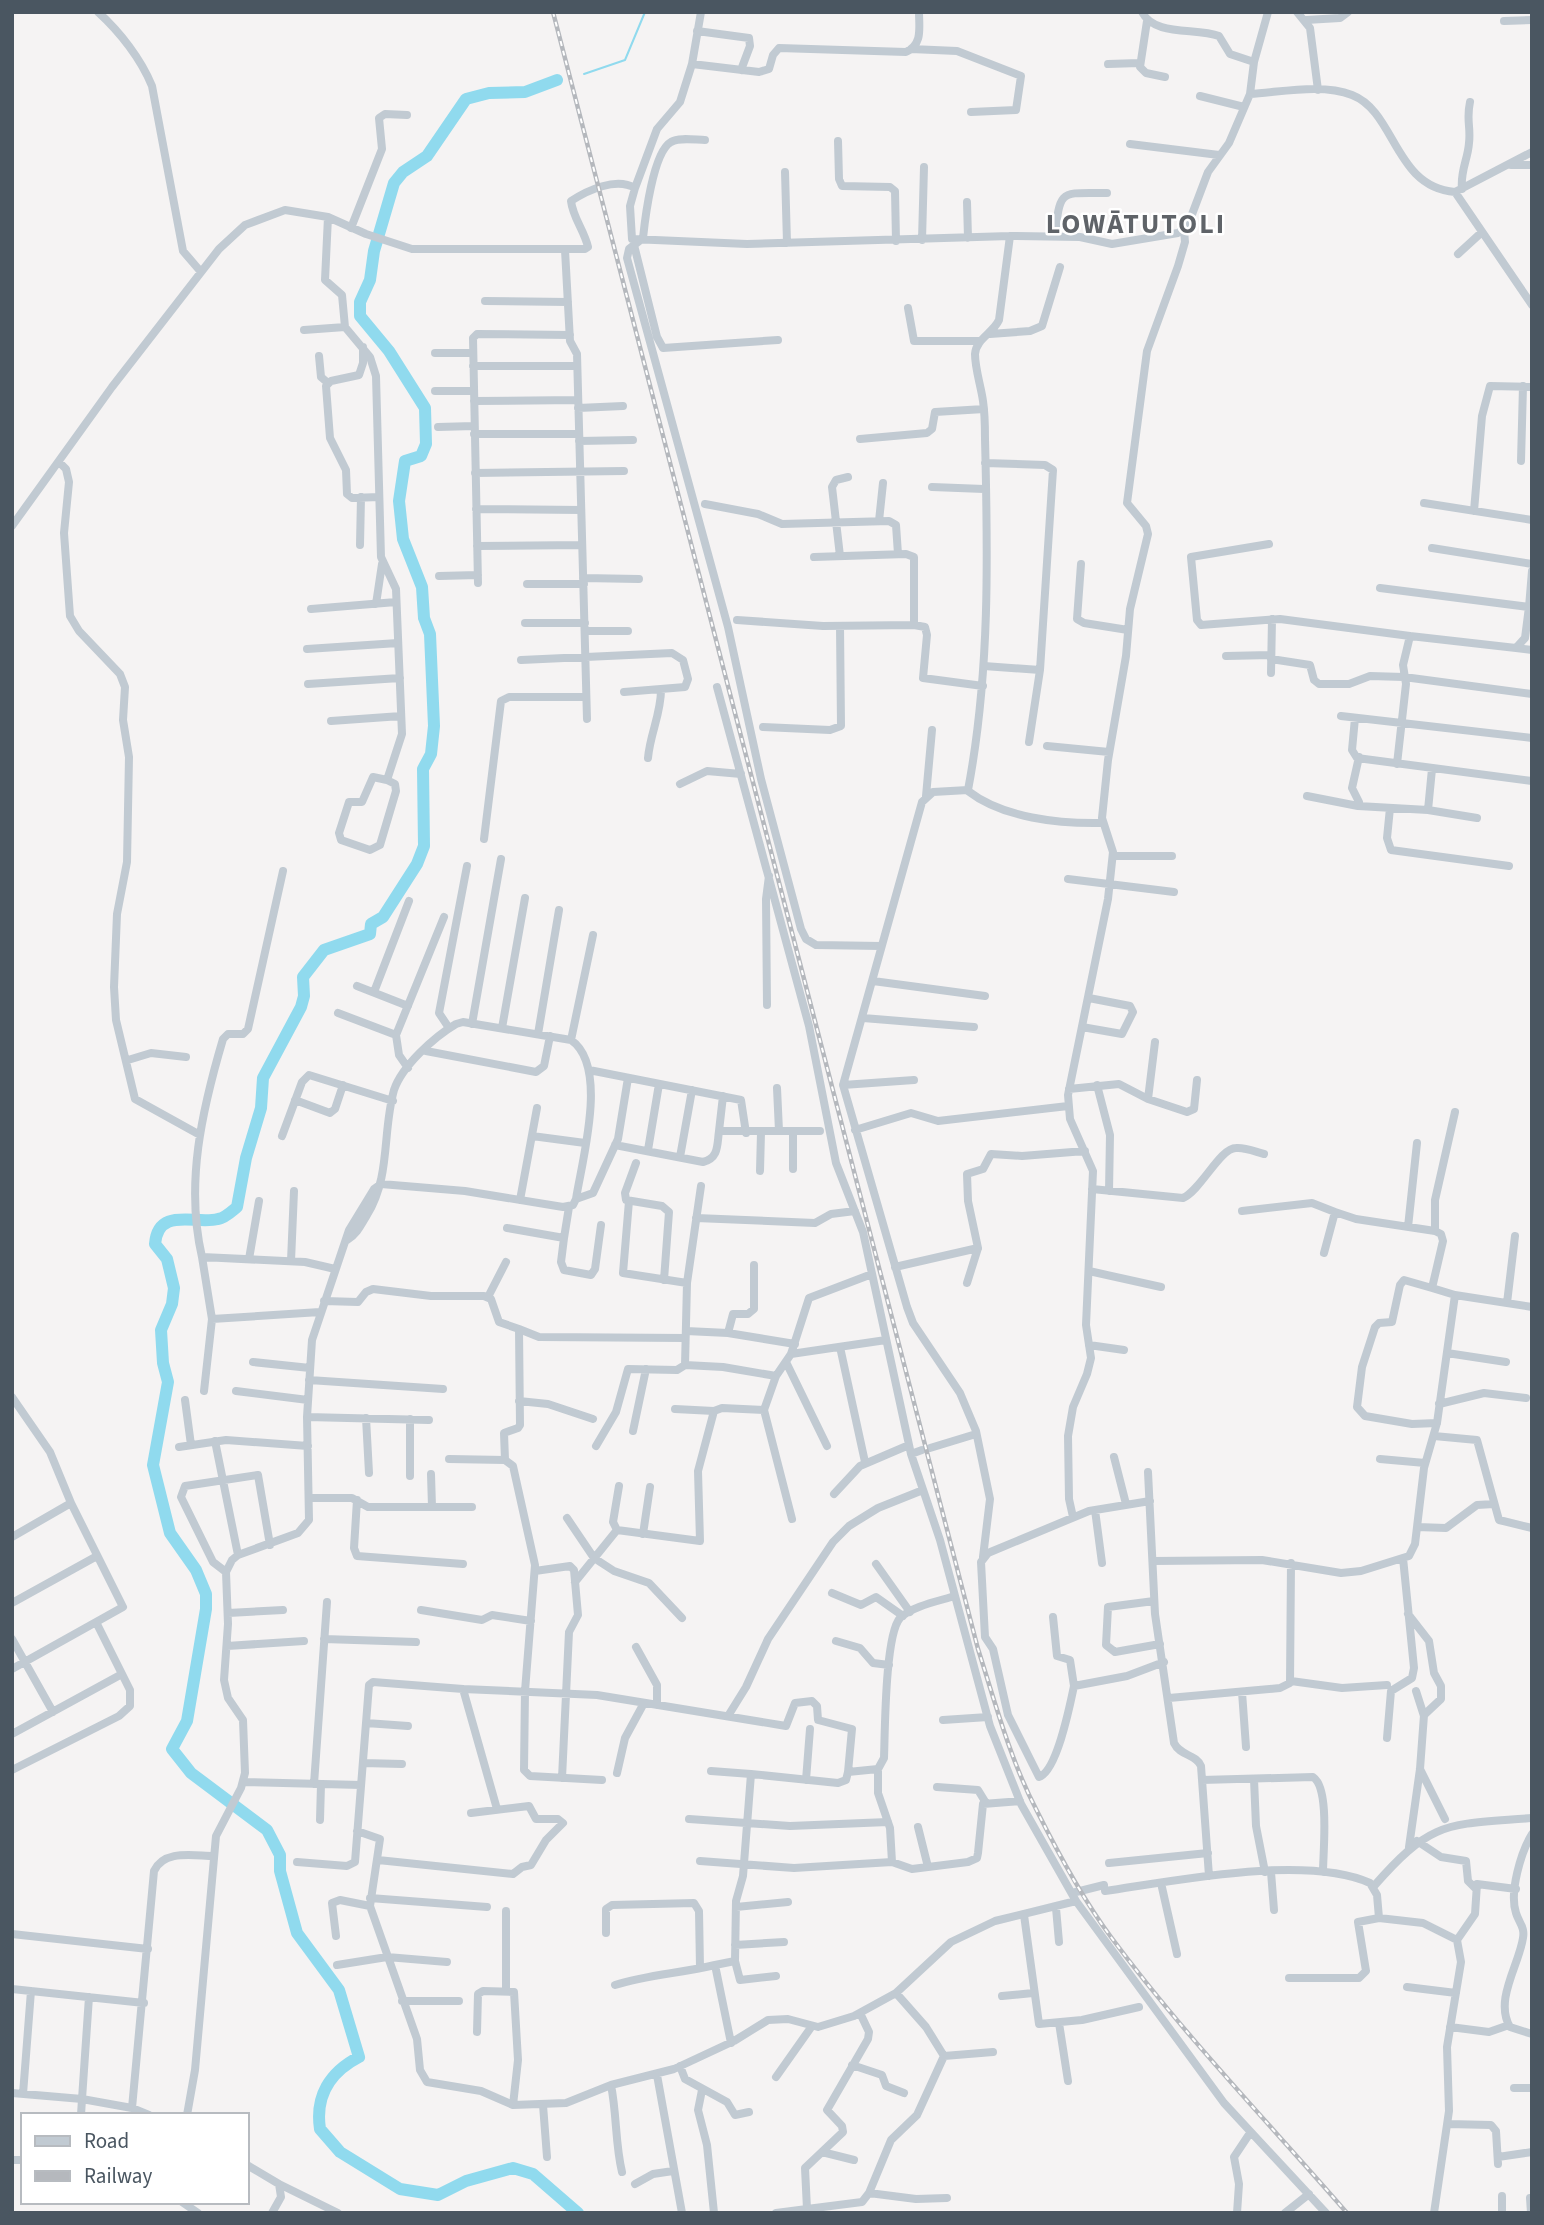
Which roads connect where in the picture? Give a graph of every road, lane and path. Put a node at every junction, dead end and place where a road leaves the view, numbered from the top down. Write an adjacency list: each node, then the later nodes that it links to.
1 (98, 12): 54 (street)
2 (701, 12): 11 (street)
3 (919, 12): 12 (street)
4 (1142, 12): 9 (street)
5 (1268, 12): 14 (street)
6 (1348, 12): 7 (street)
7 (1301, 15): 19 (street)
8 (1532, 20): 10 (street)
9 (1147, 21): 13 (street); 14 (street)
10 (1504, 21)
11 (697, 31): 15 (street); 17 (street)
12 (911, 49): 17 (street); 24 (street)
13 (1139, 62): 16 (street); 18 (street)
14 (1254, 62): 20 (street)
15 (692, 64): 17 (street); 35 (street)
16 (1108, 64)
17 (741, 70)
18 (1165, 77)
19 (1318, 90): 20 (street); 36 (street)
20 (1250, 94): 23 (street)
21 (1200, 96): 23 (street)
22 (1470, 102): 36 (street)
23 (1244, 107): 30 (street)
24 (971, 112)
25 (407, 115): 40 (street)
26 (705, 140): 45 (street)
27 (838, 141): 48 (street)
28 (1130, 144): 30 (street)
29 (1532, 152): 31 (street)
30 (1219, 155): 41 (street)
31 (1508, 165): 32 (street); 36 (street)
32 (1532, 166)
33 (924, 167): 47 (street)
34 (785, 173): 49 (street)
35 (635, 188): 45 (street); 51 (street)
36 (1459, 191): 42 (street)
37 (1107, 193): 44 (street)
38 (967, 202): 46 (street)
39 (328, 217): 40 (street); 54 (street); 59 (street)
40 (351, 228): 51 (street)
41 (1184, 230): 44 (street); 132 (street)
42 (1482, 232): 52 (street); 57 (street)
43 (1010, 236): 44 (street); 46 (street); 61 (street)
44 (1055, 237)
45 (643, 238): 49 (street); 50 (street)
46 (968, 238): 47 (street)
47 (922, 240): 48 (street)
48 (896, 241): 49 (street)
49 (788, 243)
50 (635, 245): 63 (street); 199 (street)
51 (565, 250): 56 (street)
52 (1458, 254)
53 (1060, 267): 61 (street)
54 (201, 272): 85 (street)
55 (485, 301): 56 (street)
56 (568, 302): 62 (street)
57 (1532, 305)
58 (908, 308): 64 (street)
59 (345, 327): 60 (street); 65 (street)
60 (304, 330)
61 (990, 334): 64 (street)
62 (570, 335): 67 (street); 70 (street)
63 (778, 340)
64 (980, 341): 78 (street)
65 (363, 347): 71 (street); 95 (street)
66 (435, 353): 67 (street)
67 (473, 353): 69 (street)
68 (319, 356): 71 (street)
69 (473, 366): 70 (street); 74 (street)
70 (577, 366): 76 (street)
71 (328, 383): 94 (street)
72 (1528, 386): 84 (street); 100 (street)
73 (435, 391): 74 (street)
74 (473, 391): 75 (street)
75 (474, 401): 76 (street); 80 (street)
76 (578, 404): 77 (street); 81 (street)
77 (623, 406)
78 (984, 409): 82 (street); 86 (street)
79 (438, 427): 80 (street)
80 (474, 430): 81 (street); 89 (street)
81 (579, 438): 83 (street); 88 (street)
82 (860, 439)
83 (633, 440)
84 (1521, 461)
85 (59, 462): 104 (street); 221 (street)
86 (985, 463): 93 (street); 144 (street)
87 (624, 471): 88 (street)
88 (580, 472): 89 (street); 99 (street)
89 (475, 473): 98 (street)
90 (848, 477): 103 (street)
91 (883, 483): 102 (street)
92 (932, 487): 93 (street)
93 (984, 489): 143 (street)
94 (361, 497): 95 (street); 106 (street)
95 (379, 497): 113 (street)
96 (1424, 503): 100 (street)
97 (705, 504): 103 (street)
98 (476, 509): 99 (street); 108 (street)
99 (581, 510): 107 (street)
100 (1474, 511): 101 (street)
101 (1532, 520)
102 (879, 521): 103 (street); 110 (street)
103 (835, 522): 111 (street)
104 (12, 526)
105 (1269, 544): 126 (street)
106 (360, 545)
107 (582, 545): 108 (street); 119 (street)
108 (477, 546): 117 (street)
109 (1432, 548): 115 (street)
110 (898, 554): 111 (street); 129 (street)
111 (840, 556): 112 (street)
112 (814, 557)
113 (382, 564): 122 (street); 123 (street)
114 (1081, 564): 132 (street)
115 (1532, 564)
116 (1532, 571): 124 (street)
117 (439, 576)
118 (639, 579): 119 (street)
119 (583, 581): 120 (street); 131 (street)
120 (527, 584)
121 (1380, 588): 124 (street)
122 (396, 602): 123 (street); 135 (street)
123 (376, 604): 125 (street)
124 (1531, 607): 136 (street)
125 (311, 609)
126 (1272, 619): 134 (street); 141 (street)
127 (737, 620): 130 (street)
128 (525, 622): 131 (street)
129 (914, 625): 130 (street); 149 (street)
130 (840, 626): 161 (street)
131 (585, 627): 133 (street); 140 (street)
132 (1128, 630): 166 (street)
133 (628, 631)
134 (1410, 636): 136 (street); 146 (street)
135 (398, 643): 137 (street); 147 (street)
136 (1516, 648): 138 (street)
137 (307, 649)
138 (1532, 650)
139 (1226, 656): 141 (street)
140 (585, 657): 142 (street); 151 (street); 154 (street)
141 (1271, 657): 145 (street); 146 (street)
142 (521, 660)
143 (984, 666): 144 (street); 149 (street)
144 (1040, 670): 164 (street)
145 (1271, 673)
146 (1404, 677): 153 (street); 160 (street)
147 (400, 678): 148 (street); 155 (street)
148 (308, 684)
149 (983, 686): 175 (street)
150 (717, 687): 171 (street)
151 (661, 690): 152 (street); 168 (street)
152 (624, 692)
153 (1532, 694)
154 (586, 697): 158 (street); 183 (street)
155 (401, 716): 159 (street); 172 (street)
156 (1341, 716): 157 (street)
157 (1355, 718): 160 (street); 167 (street)
158 (586, 719)
159 (331, 721)
160 (1402, 722): 163 (street); 169 (street)
161 (763, 727)
162 (932, 730): 176 (street)
163 (1532, 738)
164 (1029, 742)
165 (1047, 746): 166 (street)
166 (1109, 752): 182 (street)
167 (1360, 757): 169 (street); 178 (street)
168 (648, 758)
169 (1397, 764): 170 (street)
170 (1432, 769): 173 (street); 180 (street)
171 (741, 774): 174 (street); 190 (street)
172 (387, 780): 172 (street)
173 (1532, 782)
174 (680, 784)
175 (968, 791): 176 (street); 182 (street)
176 (926, 796): 199 (street)
177 (1307, 796): 179 (street)
178 (1359, 802)
179 (1390, 808): 180 (street); 188 (street)
180 (1428, 810): 181 (street)
181 (1477, 818)
182 (1103, 822): 184 (street)
183 (484, 839)
184 (1113, 856): 185 (street); 192 (street)
185 (1172, 856)
186 (500, 859): 209 (street)
187 (467, 866): 212 (street)
188 (1508, 866)
189 (283, 871): 248 (street)
190 (770, 874): 205 (street); 272 (street)
191 (1068, 878): 192 (street)
192 (1110, 884): 193 (street); 204 (street)
193 (1174, 892)
194 (525, 898): 213 (street)
195 (409, 901): 202 (street)
196 (559, 910): 214 (street)
197 (444, 918): 206 (street)
198 (593, 935): 217 (street)
199 (881, 946): 200 (street)
200 (873, 981): 203 (street); 208 (street)
201 (356, 986): 202 (street)
202 (373, 992): 206 (street)
203 (985, 996)
204 (1088, 998): 211 (street); 211 (street)
205 (767, 1005)
206 (408, 1006): 215 (street)
207 (338, 1013): 215 (street)
208 (863, 1018): 210 (street); 229 (street)
209 (472, 1024): 212 (street); 213 (street)
210 (974, 1027)
211 (1083, 1027): 232 (street)
212 (449, 1028): 219 (street)
213 (502, 1028): 214 (street)
214 (538, 1034): 216 (street)
215 (397, 1035): 222 (street)
216 (550, 1036): 217 (street); 219 (street)
217 (571, 1040): 223 (street)
218 (1155, 1042): 235 (street)
219 (426, 1051): 222 (street)
220 (186, 1057): 221 (street)
221 (128, 1060): 248 (street)
222 (408, 1068): 237 (street)
223 (589, 1070): 224 (street); 251 (street)
224 (628, 1078): 227 (street); 253 (street)
225 (914, 1080): 229 (street)
226 (1197, 1080): 235 (street)
227 (659, 1084): 233 (street); 254 (street)
228 (343, 1085): 236 (street); 236 (street); 237 (street)
229 (843, 1085): 241 (street)
230 (1097, 1085): 232 (street); 235 (street); 265 (street)
231 (777, 1088): 242 (street)
232 (1069, 1088): 238 (street)
233 (692, 1090): 234 (street); 257 (street)
234 (723, 1096): 245 (street); 247 (street)
235 (1148, 1098)
236 (295, 1100): 249 (street)
237 (393, 1101): 261 (street)
238 (1068, 1106): 241 (street); 255 (street)
239 (537, 1108): 250 (street)
240 (1455, 1112): 278 (street)
241 (855, 1130): 288 (street)
242 (779, 1131): 243 (street); 246 (street)
243 (793, 1131): 244 (street); 259 (street)
244 (820, 1131)
245 (719, 1132): 247 (street); 257 (street)
246 (761, 1132): 247 (street); 260 (street)
247 (746, 1133)
248 (200, 1135): 283 (street)
249 (282, 1136)
250 (532, 1136): 251 (street); 267 (street)
251 (585, 1143): 266 (street)
252 (1417, 1143): 276 (street)
253 (615, 1145): 254 (street); 266 (street)
254 (648, 1150): 257 (street)
255 (1085, 1152): 263 (street); 281 (street)
256 (1264, 1154): 265 (street)
257 (680, 1157)
258 (636, 1163): 269 (street)
259 (793, 1170)
260 (760, 1171)
261 (382, 1184): 267 (street); 289 (street)
262 (701, 1186): 274 (street)
263 (1092, 1189): 265 (street); 290 (street)
264 (294, 1191): 285 (street)
265 (1109, 1191)
266 (576, 1199): 270 (street)
267 (520, 1200): 270 (street)
268 (259, 1201): 284 (street)
269 (629, 1201): 292 (street); 292 (street)
270 (569, 1207): 280 (street)
271 (1242, 1211): 273 (street)
272 (855, 1212): 274 (street); 291 (street)
273 (1335, 1212): 276 (street); 282 (street)
274 (696, 1218): 293 (street)
275 (601, 1224): 280 (street)
276 (1408, 1227): 278 (street)
277 (507, 1228): 280 (street)
278 (1435, 1231): 296 (street)
279 (1515, 1236): 300 (street)
280 (564, 1238)
281 (978, 1248): 288 (street); 294 (street)
282 (1324, 1253)
283 (202, 1257): 284 (street); 303 (street)
284 (249, 1259): 285 (street)
285 (291, 1261): 289 (street)
286 (506, 1262): 298 (street)
287 (754, 1265): 305 (street)
288 (895, 1267): 340 (street)
289 (335, 1269): 299 (street)
290 (1089, 1271): 295 (street); 309 (street)
291 (872, 1274): 307 (street); 308 (street)
292 (664, 1280): 293 (street)
293 (687, 1283): 306 (street)
294 (967, 1283)
295 (1161, 1287)
296 (1432, 1288): 297 (street); 338 (street)
297 (1455, 1295): 300 (street); 312 (street)
298 (488, 1297): 299 (street); 304 (street)
299 (324, 1301): 302 (street)
300 (1507, 1303): 301 (street)
301 (1532, 1307)
302 (320, 1312): 303 (street); 317 (street)
303 (212, 1319): 322 (street)
304 (519, 1329): 306 (street); 327 (street)
305 (729, 1333): 306 (street); 308 (street)
306 (685, 1335): 316 (street)
307 (886, 1340): 310 (street); 348 (street)
308 (795, 1344): 313 (street)
309 (1089, 1345): 311 (street); 373 (street)
310 (840, 1347): 313 (street); 353 (street)
311 (1124, 1350)
312 (1447, 1353): 315 (street); 329 (street)
313 (788, 1358): 319 (street); 345 (street)
314 (253, 1362): 317 (street)
315 (1506, 1362)
316 (685, 1365): 318 (street); 319 (street)
317 (310, 1367): 320 (street)
318 (646, 1369): 339 (street); 347 (street)
319 (776, 1376): 331 (street)
320 (309, 1380): 321 (street); 325 (street)
321 (443, 1389)
322 (204, 1391)
323 (236, 1391): 325 (street)
324 (1526, 1398): 329 (street)
325 (308, 1400): 333 (street)
326 (185, 1401): 343 (street)
327 (519, 1401): 336 (street); 352 (street)
328 (14, 1403): 367 (street)
329 (1439, 1404): 338 (street)
330 (675, 1409): 332 (street)
331 (764, 1410): 332 (street); 375 (street)
332 (715, 1411): 379 (street)
333 (307, 1417): 334 (street); 344 (street)
334 (366, 1418): 335 (street); 356 (street)
335 (410, 1419): 337 (street); 358 (street)
336 (593, 1419)
337 (429, 1420)
338 (1437, 1423): 341 (street)
339 (633, 1431)
340 (976, 1434): 348 (street); 384 (street)
341 (1434, 1436): 354 (street); 369 (street)
342 (215, 1441): 343 (street); 344 (street); 359 (street)
343 (191, 1445): 346 (street)
344 (308, 1446): 364 (street)
345 (827, 1446)
346 (179, 1447)
347 (596, 1447)
348 (910, 1449): 353 (street); 362 (street)
349 (1114, 1457): 368 (street)
350 (449, 1459): 352 (street)
351 (1380, 1459): 354 (street)
352 (505, 1460): 392 (street)
353 (865, 1462): 363 (street)
354 (1426, 1463): 376 (street)
355 (1148, 1472): 366 (street)
356 (369, 1473)
357 (431, 1474): 370 (street)
358 (410, 1476)
359 (223, 1480): 381 (street); 382 (street); 393 (street)
360 (619, 1486): 378 (street)
361 (650, 1487): 379 (street)
362 (923, 1490): 396 (street); 434 (street)
363 (834, 1494)
364 (310, 1498): 365 (street); 381 (street)
365 (357, 1500): 370 (street); 390 (street)
366 (1150, 1501): 368 (street); 387 (street)
367 (71, 1503): 380 (street); 383 (street)
368 (1126, 1504): 372 (street)
369 (1494, 1504): 376 (street); 377 (street)
370 (432, 1507): 371 (street)
371 (472, 1507)
372 (1095, 1510): 373 (street); 388 (street)
373 (1073, 1517): 384 (street)
374 (567, 1518): 385 (street)
375 (792, 1519)
376 (1418, 1527): 386 (street)
377 (1532, 1528)
378 (617, 1530): 379 (street); 385 (street)
379 (643, 1534)
380 (12, 1537)
381 (270, 1545): 382 (street)
382 (238, 1555): 393 (street)
383 (97, 1556): 399 (street); 408 (street)
384 (983, 1557): 424 (street)
385 (594, 1558): 394 (street); 406 (street)
386 (1402, 1558): 389 (street); 404 (street)
387 (1153, 1561): 389 (street); 397 (street)
388 (1102, 1563)
389 (1291, 1563): 422 (street)
390 (463, 1564)
391 (876, 1564): 403 (street)
392 (536, 1571): 394 (street); 407 (street)
393 (226, 1572): 402 (street)
394 (575, 1582): 429 (street)
395 (832, 1593): 403 (street)
396 (955, 1596): 403 (street); 436 (street)
397 (1154, 1601): 414 (street); 414 (street)
398 (327, 1602): 410 (street)
399 (12, 1603)
400 (283, 1610): 402 (street)
401 (421, 1610): 407 (street)
402 (228, 1613): 415 (street)
403 (907, 1614): 419 (street)
404 (1408, 1614): 435 (street); 442 (street)
405 (1053, 1616): 424 (street)
406 (682, 1618)
407 (531, 1621): 427 (street)
408 (96, 1622): 417 (street); 421 (street)
409 (12, 1639): 417 (street)
410 (324, 1639): 413 (street); 458 (street)
411 (304, 1641): 415 (street)
412 (836, 1641): 419 (street)
413 (416, 1642)
414 (1160, 1644): 418 (street)
415 (227, 1646): 459 (street)
416 (636, 1647): 432 (street)
417 (25, 1662): 420 (street); 433 (street)
418 (1164, 1662): 424 (street); 430 (street)
419 (889, 1665): 446 (street)
420 (12, 1669)
421 (122, 1674): 433 (street); 448 (street)
422 (1291, 1681): 423 (street); 428 (street)
423 (1387, 1685)
424 (1074, 1686)
425 (463, 1689): 427 (street); 438 (street); 464 (street)
426 (1416, 1691): 435 (street)
427 (525, 1692): 429 (street); 453 (street)
428 (1242, 1692): 430 (street); 443 (street)
429 (566, 1693): 431 (street); 453 (street)
430 (1169, 1698): 457 (street)
431 (644, 1703): 432 (street); 451 (street)
432 (657, 1705): 434 (street)
433 (53, 1712): 441 (street)
434 (727, 1716): 450 (street)
435 (1423, 1716): 447 (street)
436 (988, 1717): 437 (street); 462 (street)
437 (943, 1720)
438 (366, 1723): 439 (street); 444 (street)
439 (408, 1726)
440 (810, 1729): 456 (street)
441 (12, 1734)
442 (1387, 1738)
443 (1246, 1748)
444 (363, 1763): 445 (street); 460 (street)
445 (402, 1764)
446 (878, 1769): 450 (street); 470 (street)
447 (1420, 1769): 468 (street); 476 (street)
448 (12, 1770)
449 (712, 1771): 452 (street)
450 (848, 1772): 456 (street)
451 (617, 1773)
452 (751, 1774): 456 (street); 471 (street)
453 (562, 1778): 455 (street)
454 (1254, 1779): 457 (street); 486 (street); 487 (street)
455 (602, 1780)
456 (806, 1780)
457 (1202, 1780): 477 (street)
458 (317, 1784): 459 (street); 460 (street); 469 (street)
459 (242, 1785): 478 (street)
460 (361, 1785): 473 (street)
461 (937, 1787): 463 (street)
462 (1020, 1801): 463 (street); 493 (street)
463 (986, 1803): 485 (street)
464 (497, 1809): 465 (street); 479 (street)
465 (471, 1813)
466 (1532, 1818): 475 (street)
467 (689, 1819): 471 (street)
468 (1445, 1819)
469 (320, 1821)
470 (888, 1822): 471 (street); 482 (street)
471 (747, 1825): 484 (street)
472 (918, 1827): 485 (street)
473 (357, 1831): 479 (street); 481 (street)
474 (1532, 1834): 492 (street)
475 (1417, 1841): 476 (street); 491 (street)
476 (1409, 1847): 490 (street)
477 (1208, 1853): 483 (street); 488 (street)
478 (214, 1856): 513 (street); 566 (street)
479 (378, 1860): 495 (street)
480 (700, 1861): 484 (street)
481 (297, 1862)
482 (892, 1862): 484 (street); 485 (street)
483 (1109, 1863)
484 (744, 1866): 498 (street)
485 (928, 1867)
486 (1268, 1872): 487 (street); 488 (street); 500 (street)
487 (1323, 1872): 490 (street)
488 (1209, 1876): 489 (street)
489 (1161, 1883): 493 (street); 514 (street)
490 (1374, 1886): 503 (street)
491 (1475, 1888): 492 (street); 509 (street)
492 (1516, 1889): 505 (street)
493 (1072, 1893): 494 (street)
494 (1076, 1901): 499 (street); 568 (street)
495 (370, 1902): 497 (street); 508 (street); 515 (street)
496 (788, 1902): 498 (street)
497 (486, 1907)
498 (736, 1907): 512 (street)
499 (1056, 1908): 502 (street); 511 (street)
500 (1275, 1910)
501 (506, 1911): 526 (street)
502 (1024, 1915): 528 (street); 529 (street)
503 (1379, 1918): 509 (street); 522 (street)
504 (1532, 1921): 505 (street)
505 (1521, 1923): 539 (street)
506 (606, 1933): 520 (street)
507 (12, 1934): 513 (street)
508 (336, 1936)
509 (1457, 1940): 530 (street)
510 (784, 1942): 512 (street)
511 (1059, 1942)
512 (735, 1944): 516 (street)
513 (148, 1950): 535 (street)
514 (1177, 1954)
515 (387, 1957): 517 (street); 518 (street); 533 (street)
516 (735, 1961): 519 (street); 521 (street)
517 (447, 1962)
518 (337, 1965)
519 (715, 1965): 520 (street); 544 (street)
520 (700, 1968): 523 (street)
521 (776, 1976)
522 (1289, 1978)
523 (615, 1985)
524 (1407, 1987): 530 (street)
525 (12, 1989): 527 (street)
526 (506, 1990): 542 (street); 560 (street)
527 (31, 1991): 532 (street); 558 (street)
528 (896, 1993): 537 (street); 546 (street)
529 (1033, 1993): 531 (street); 538 (street)
530 (1456, 1993): 541 (street)
531 (1002, 1996)
532 (89, 1997): 535 (street); 559 (street)
533 (402, 2001): 534 (street); 560 (street)
534 (459, 2001)
535 (144, 2003): 562 (street)
536 (1139, 2007): 538 (street)
537 (860, 2013): 540 (street); 547 (street)
538 (1059, 2023): 551 (street)
539 (1509, 2025): 541 (street); 543 (street)
540 (812, 2026): 544 (street); 550 (street)
541 (1450, 2027): 567 (street)
542 (477, 2032)
543 (1532, 2034)
544 (731, 2043): 548 (street)
545 (993, 2052): 546 (street)
546 (944, 2056): 578 (street)
547 (852, 2065): 557 (street); 569 (street)
548 (680, 2066): 549 (street); 555 (street)
549 (657, 2075): 552 (street); 574 (street)
550 (776, 2077)
551 (1068, 2081)
552 (611, 2085): 561 (street); 575 (street)
553 (1514, 2088): 554 (street)
554 (1532, 2088)
555 (702, 2090): 563 (street); 587 (street)
556 (12, 2093): 558 (street)
557 (904, 2093)
558 (23, 2094): 559 (street)
559 (82, 2099): 562 (street); 564 (street)
560 (513, 2105): 561 (street)
561 (543, 2105): 571 (street)
562 (132, 2108): 565 (street)
563 (749, 2112)
564 (81, 2113)
565 (144, 2113)
566 (187, 2113)
567 (1448, 2124): 570 (street); 592 (street)
568 (1250, 2133): 579 (street); 589 (street)
569 (822, 2152): 572 (street); 583 (street)
570 (1532, 2152)
571 (547, 2157)
572 (854, 2160)
573 (248, 2166): 577 (street)
574 (673, 2171): 576 (street); 586 (street)
575 (622, 2172)
576 (635, 2184)
577 (279, 2185): 584 (street); 585 (street)
578 (869, 2193): 581 (street); 583 (street)
579 (1309, 2194): 590 (street); 591 (street)
580 (1502, 2196): 593 (street)
581 (947, 2198)
582 (1530, 2198): 594 (street)
583 (807, 2209): 588 (street)
584 (272, 2213)
585 (338, 2213)
586 (682, 2213)
587 (715, 2213)
588 (776, 2213)
589 (1237, 2213)
590 (1285, 2213)
591 (1326, 2213)
592 (1434, 2213)
593 (1502, 2213)
594 (1531, 2213)

